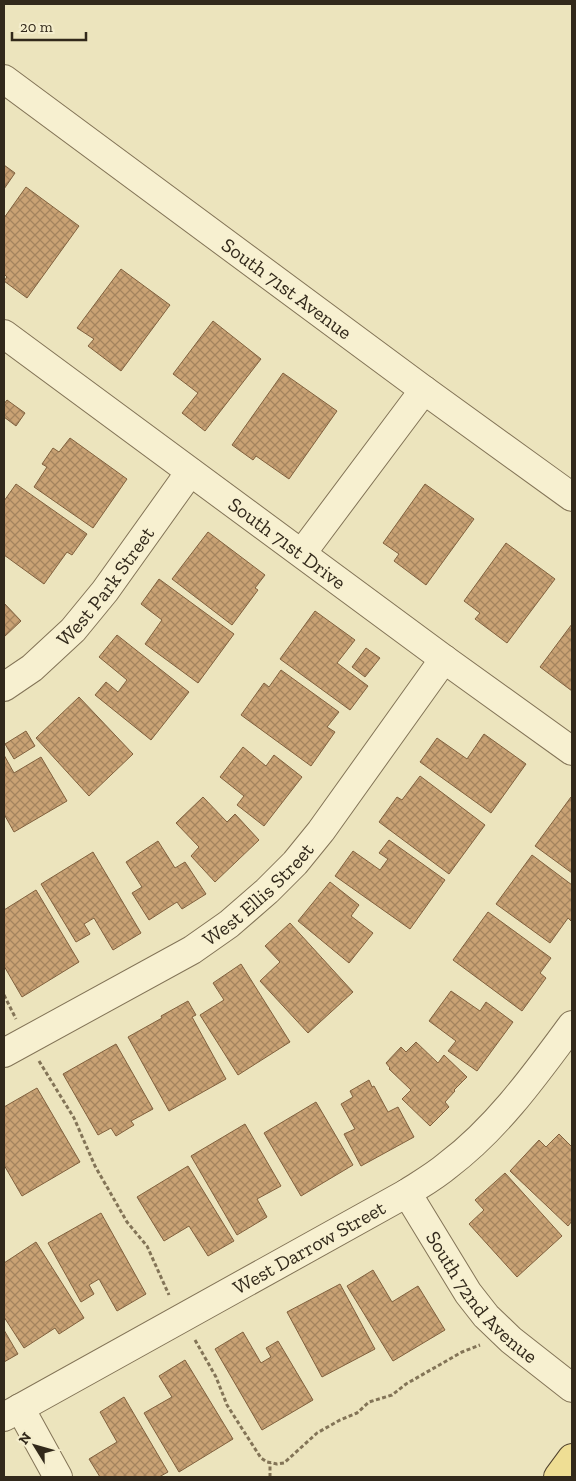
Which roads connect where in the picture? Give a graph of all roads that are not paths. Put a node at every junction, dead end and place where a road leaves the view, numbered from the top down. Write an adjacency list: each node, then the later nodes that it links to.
1 (4, 79): 3 (street, South 71st Avenue)
2 (4, 334): 4 (street, South 71st Drive)
3 (424, 390): 5 (street, South 71st Avenue); 6 (street)
4 (190, 472): 6 (street, South 71st Drive); 8 (street, West Park Street)
5 (572, 497)
6 (302, 553): 7 (street, South 71st Drive)
7 (444, 659): 9 (street, South 71st Drive); 11 (street, West Ellis Street)
8 (4, 687)
9 (572, 751)
10 (572, 1025): 12 (street, West Darrow Street)
11 (4, 1053)
12 (407, 1193): 13 (street, South 72nd Avenue); 14 (street, West Darrow Street)
13 (572, 1388)
14 (12, 1413): 16 (street)
15 (572, 1458): 17 (main road)
16 (58, 1477)
17 (558, 1477)

